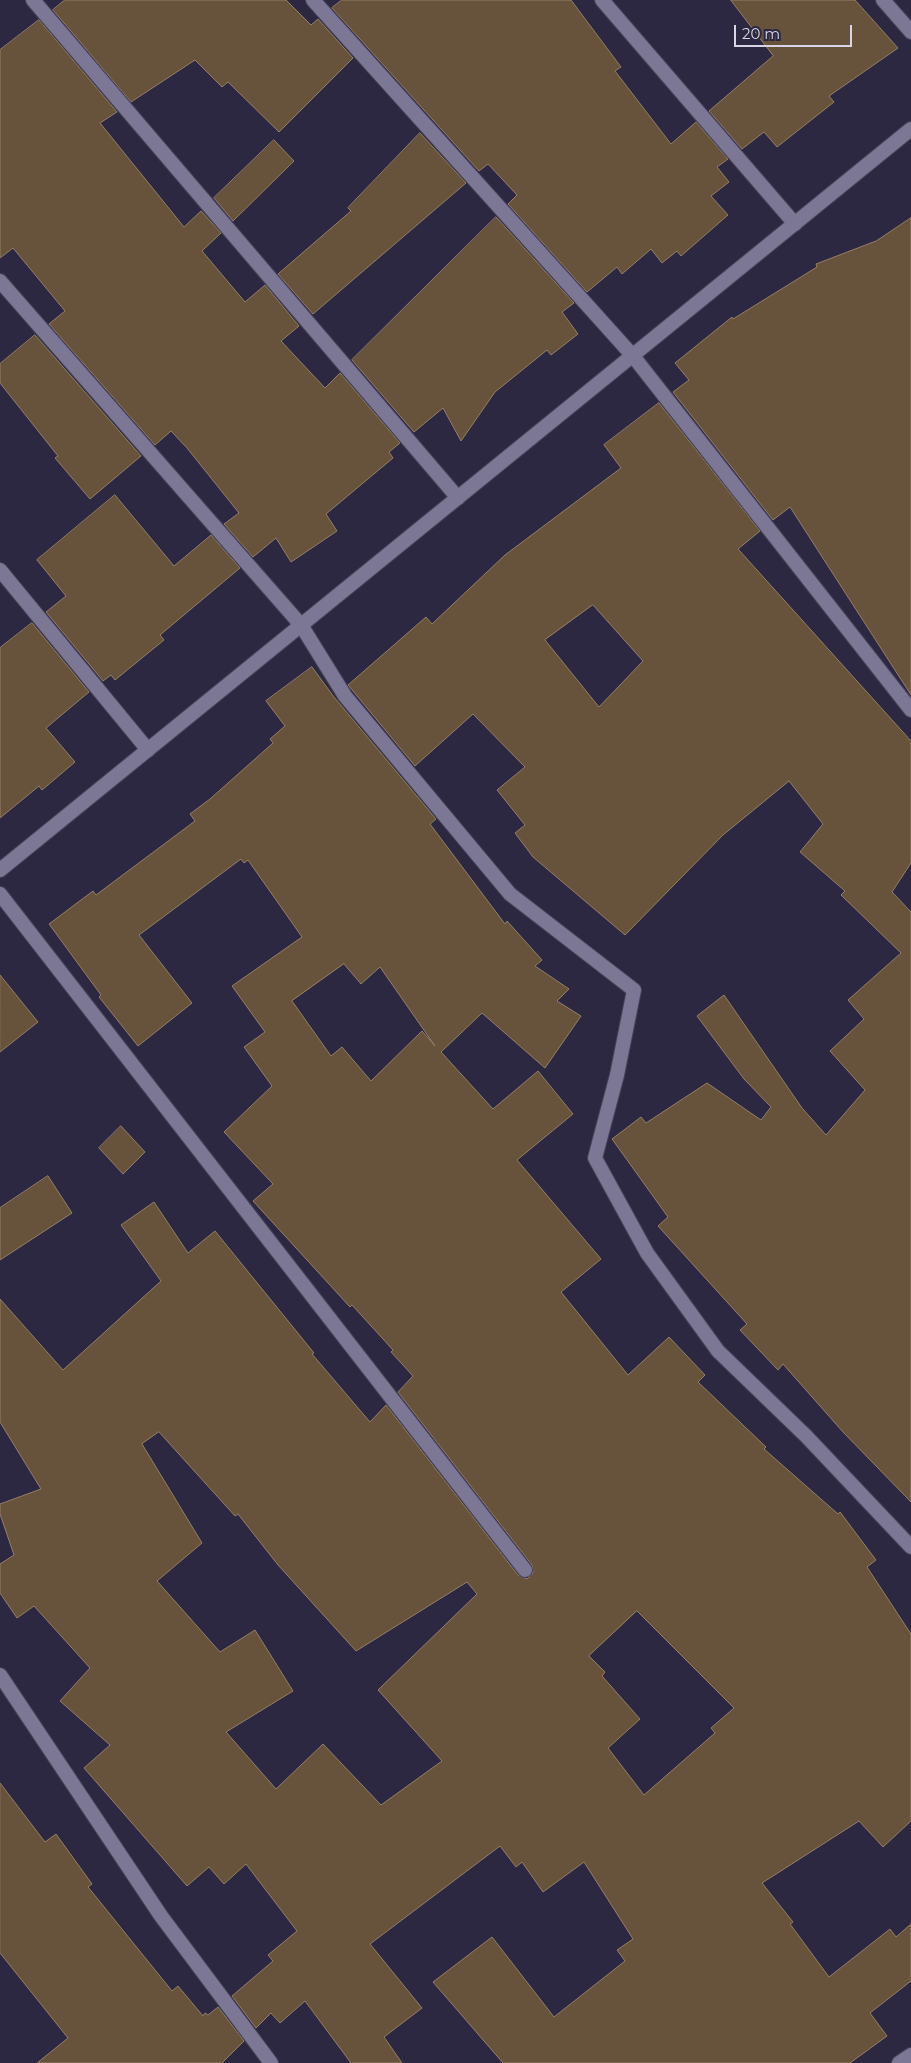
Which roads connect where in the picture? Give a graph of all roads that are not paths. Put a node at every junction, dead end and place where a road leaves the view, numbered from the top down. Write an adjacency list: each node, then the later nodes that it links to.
1 (33, 0): 10 (street)
2 (313, 0): 9 (street)
3 (602, 0): 7 (street)
4 (883, 0): 5 (street)
5 (911, 32)
6 (911, 129): 7 (street)
7 (795, 224): 9 (street)
8 (0, 281): 12 (street)
9 (632, 356): 10 (street); 13 (street)
10 (458, 498): 12 (street)
11 (0, 570): 14 (street)
12 (301, 625): 14 (street); 17 (street)
13 (911, 710)
14 (148, 750): 15 (street)
15 (0, 870)
16 (0, 894): 18 (street)
17 (911, 1547)
18 (525, 1570)
19 (0, 1675): 21 (street)
20 (911, 2055): 22 (street)
21 (271, 2063)
22 (899, 2063)

